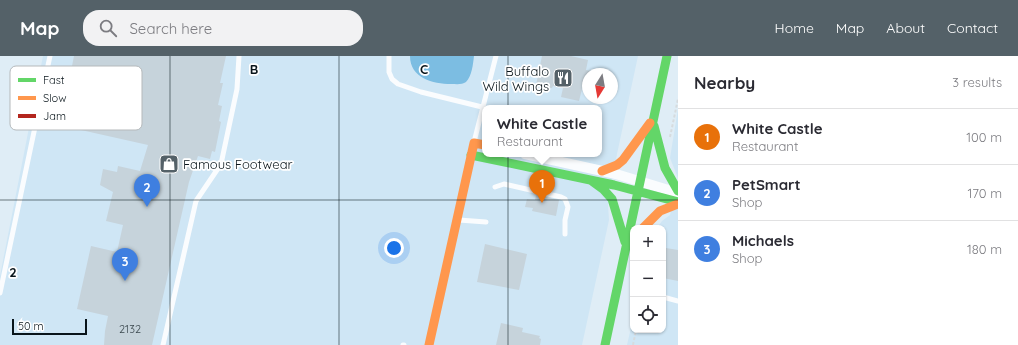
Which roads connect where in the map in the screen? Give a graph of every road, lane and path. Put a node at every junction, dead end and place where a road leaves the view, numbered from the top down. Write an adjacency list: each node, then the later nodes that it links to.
1 (50, 56): 6 (lane)
2 (239, 56): 32 (lane)
3 (389, 56): 8 (lane)
4 (496, 56): 7 (lane)
5 (667, 56): 9 (main road)
6 (48, 66)
7 (483, 105)
8 (482, 107): 11 (lane)
9 (652, 120): 15 (main road); 17 (main road); 19 (main road)
10 (34, 130): 27 (lane)
11 (474, 143): 12 (main road); 13 (main road)
12 (482, 144)
13 (471, 155): 16 (main road); 21 (main road)
14 (539, 157): 15 (street)
15 (602, 171): 17 (street)
16 (592, 181): 17 (main road); 26 (main road)
17 (639, 186): 19 (street); 20 (main road); 26 (main road)
18 (495, 187): 24 (lane)
19 (678, 192)
20 (678, 203): 23 (main road)
21 (457, 219): 22 (lane); 33 (main road)
22 (486, 222)
23 (646, 225)
24 (565, 234)
25 (630, 242): 26 (main road)
26 (626, 246): 31 (main road)
27 (0, 293)
28 (666, 298): 29 (lane)
29 (678, 301)
30 (635, 333): 34 (path)
31 (607, 342)
32 (163, 345)
33 (429, 345)
34 (633, 345)

